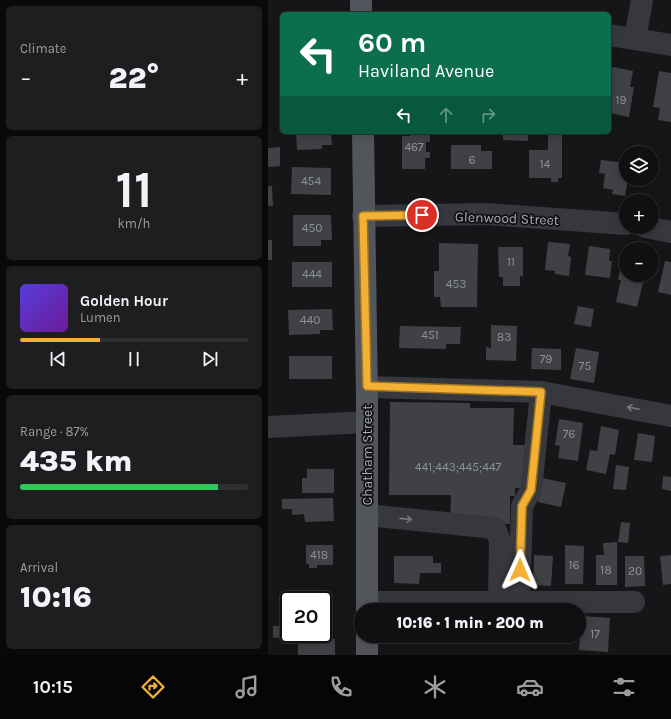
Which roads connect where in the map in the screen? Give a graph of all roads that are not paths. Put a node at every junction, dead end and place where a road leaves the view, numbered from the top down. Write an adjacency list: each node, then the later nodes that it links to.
1 (361, 0): 3 (main road)
2 (642, 0): 5 (street)
3 (361, 12)
4 (611, 35): 5 (street)
5 (635, 39): 6 (street)
6 (671, 46)
7 (363, 134): 8 (main road, Chatham Street)
8 (363, 216): 9 (street, Glenwood Street); 12 (main road, Chatham Street)
9 (619, 224)
10 (659, 230): 11 (street)
11 (671, 232)
12 (367, 386): 13 (street); 15 (main road, Chatham Street)
13 (541, 392): 14 (street, one-way to 13); 18 (street)
14 (671, 416)
15 (367, 422): 16 (street); 17 (main road, Chatham Street)
16 (268, 427)
17 (367, 515): 18 (street, one-way to 18); 20 (main road, Chatham Street)
18 (509, 602): 19 (street); 21 (street)
19 (634, 602)
20 (367, 603)
21 (474, 603)
22 (367, 643): 23 (main road)
23 (367, 655)

